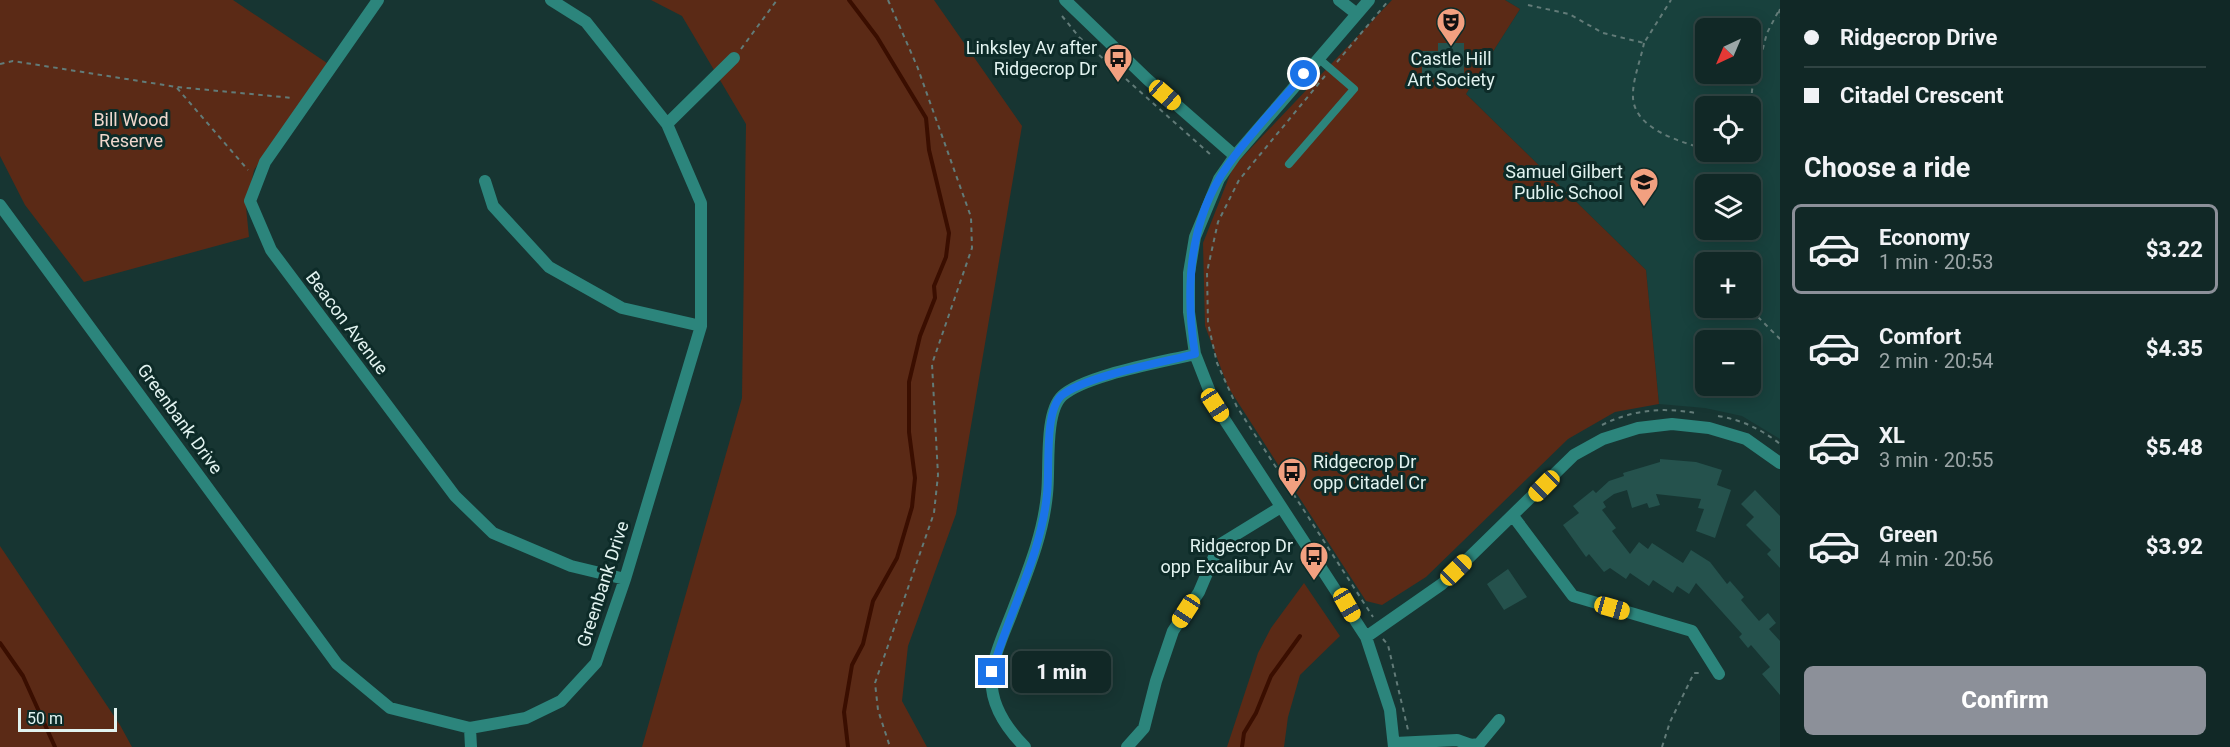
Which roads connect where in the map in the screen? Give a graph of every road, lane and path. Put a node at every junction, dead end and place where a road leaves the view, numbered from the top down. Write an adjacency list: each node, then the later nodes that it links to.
1 (378, 0): 22 (street, Beacon Avenue)
2 (551, 0): 23 (street, Greenbank Drive)
3 (777, 0): 16 (path)
4 (888, 0): 47 (path)
5 (1065, 0): 26 (street)
6 (1339, 0): 13 (street)
7 (1369, 0): 13 (street)
8 (1389, 0): 19 (path)
9 (1671, 0): 15 (path)
10 (1528, 5): 15 (path)
11 (1056, 9): 25 (path)
12 (1779, 11): 14 (path); 21 (path)
13 (1357, 14): 17 (street)
14 (1780, 17)
15 (1644, 43): 24 (path)
16 (734, 58): 23 (street)
17 (1318, 58): 19 (lane); 26 (street)
18 (0, 64): 20 (path)
19 (1331, 69): 27 (lane); 39 (path)
20 (177, 87): 22 (path); 28 (path)
21 (1752, 96)
22 (308, 100): 28 (street, Beacon Avenue)
23 (667, 124): 32 (street, Greenbank Drive)
24 (1695, 146)
25 (1210, 154)
26 (1235, 156): 34 (street)
27 (1289, 164)
28 (257, 181): 38 (street, Beacon Avenue)
29 (485, 181): 32 (street)
30 (0, 205): 43 (street, Greenbank Drive)
31 (1760, 318): 33 (path)
32 (701, 326): 38 (street, Greenbank Drive)
33 (1780, 339)
34 (1195, 354): 36 (street); 48 (street)
35 (1780, 463): 37 (street)
36 (1281, 507): 40 (street); 49 (street)
37 (1513, 516): 39 (street); 41 (street)
38 (625, 579): 43 (street, Greenbank Drive)
39 (1378, 628): 40 (street); 44 (path)
40 (1366, 637): 45 (street)
41 (1719, 674): 50 (path)
42 (1499, 720): 44 (street)
43 (470, 728): 46 (street)
44 (1408, 742): 45 (street)
45 (1394, 745)
46 (471, 747)
47 (890, 747)
48 (1026, 747)
49 (1127, 747)
50 (1662, 747)

